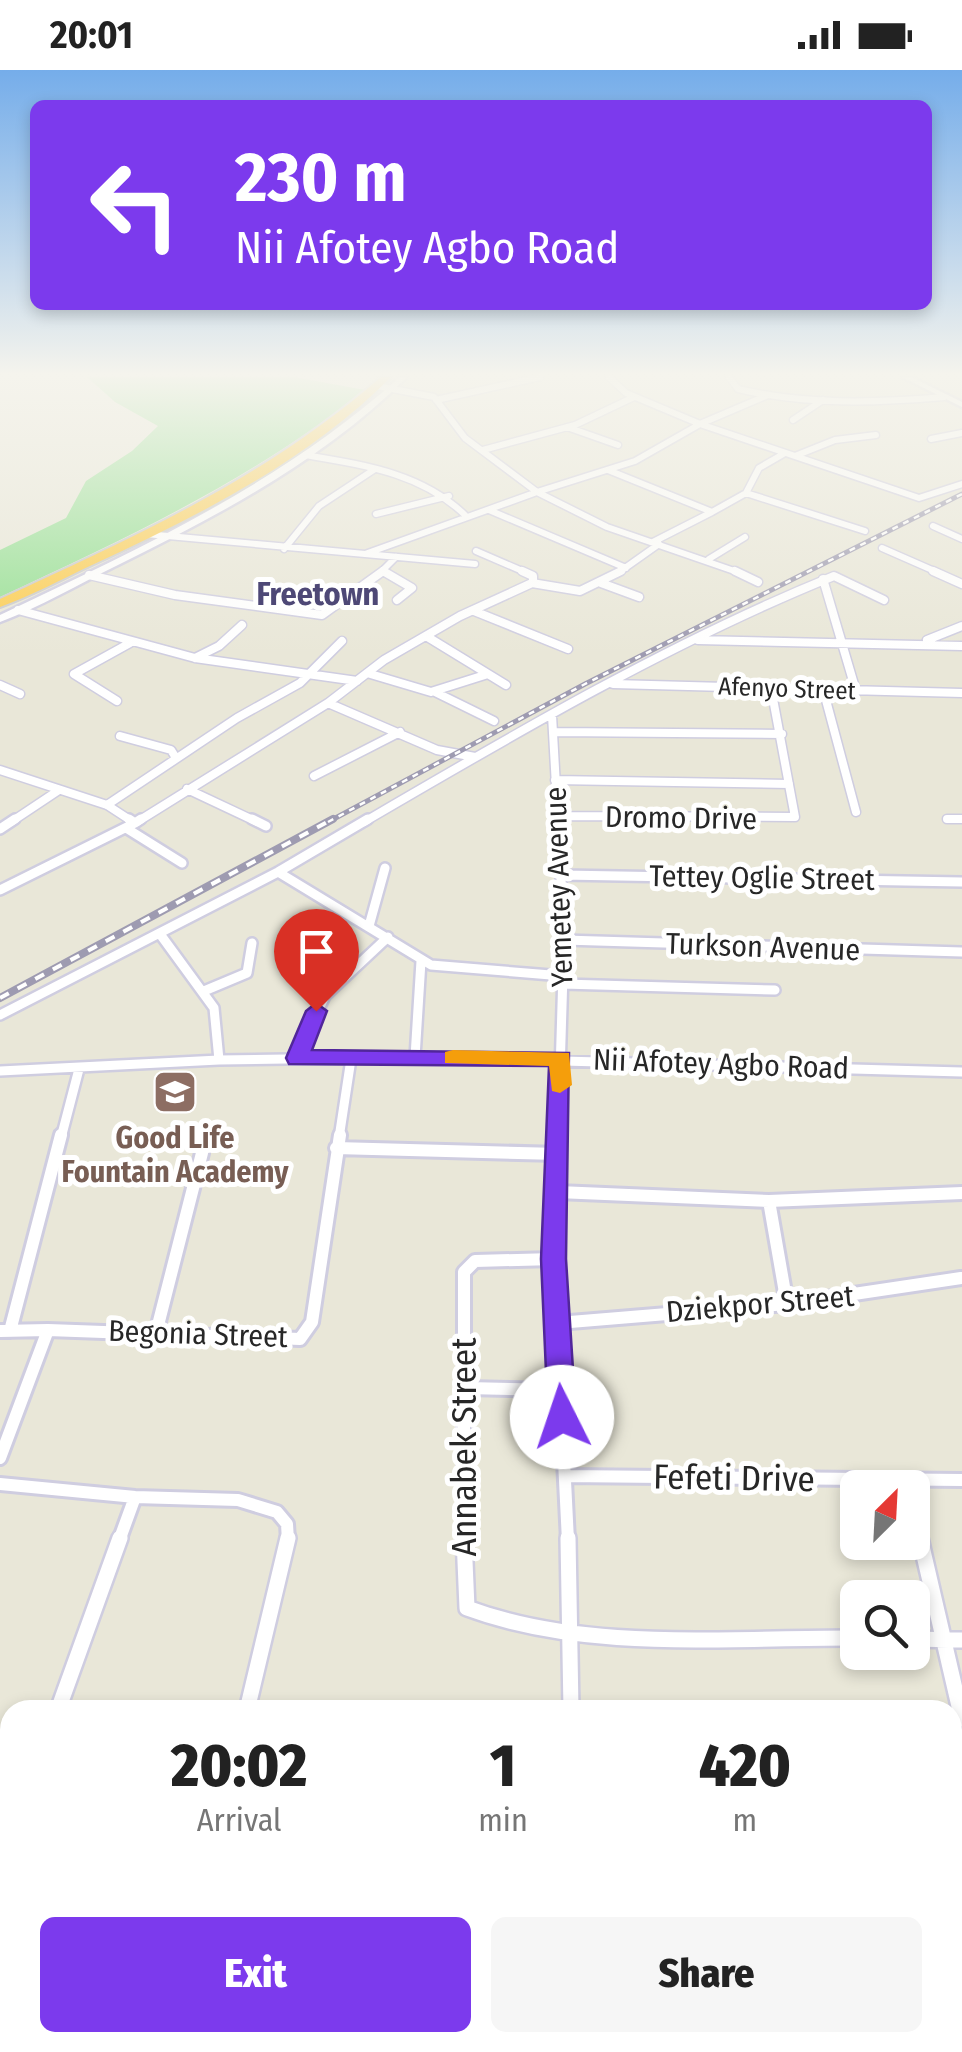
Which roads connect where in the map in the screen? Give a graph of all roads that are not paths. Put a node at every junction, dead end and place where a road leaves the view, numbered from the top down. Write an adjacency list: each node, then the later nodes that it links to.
1 (262, 469): 18 (highway)
2 (280, 469): 19 (street)
3 (508, 469): 9 (street)
4 (758, 469): 10 (street)
5 (834, 469): 8 (street)
6 (375, 470): 11 (street); 24 (street)
7 (608, 470): 9 (street); 13 (street)
8 (962, 484)
9 (537, 492): 12 (street); 22 (street)
10 (746, 493): 13 (street); 17 (street)
11 (450, 496): 14 (street); 15 (street)
12 (489, 510): 15 (street); 30 (street)
13 (712, 512): 22 (street)
14 (376, 514)
15 (467, 517): 26 (street)
16 (933, 526): 21 (street)
17 (866, 531)
18 (146, 534): 19 (street); 41 (highway)
19 (162, 537): 24 (street); 32 (street)
20 (746, 537): 28 (street)
21 (962, 539)
22 (655, 543): 28 (street); 30 (street)
23 (882, 548): 37 (street)
24 (284, 549): 26 (street)
25 (476, 551): 35 (street)
26 (366, 554): 27 (street)
27 (396, 557): 29 (street); 31 (street)
28 (709, 559): 34 (street)
29 (475, 564)
30 (626, 568): 36 (street)
31 (383, 571): 32 (street); 39 (street)
32 (89, 575): 42 (street)
33 (823, 578): 40 (street); 48 (street); 50 (street)
34 (758, 582)
35 (532, 583): 36 (street); 43 (street)
36 (602, 583): 38 (street)
37 (962, 584)
38 (639, 597)
39 (396, 600)
40 (884, 600)
41 (0, 603)
42 (18, 610): 44 (street); 52 (street)
43 (474, 611): 47 (street); 54 (street)
44 (0, 618)
45 (242, 625): 55 (street)
46 (962, 626): 51 (street)
47 (426, 636): 56 (street); 58 (street)
48 (695, 640): 50 (street); 60 (street)
49 (342, 641): 57 (street)
50 (842, 641): 51 (street); 65 (street)
51 (921, 642): 53 (street)
52 (130, 643): 55 (street); 69 (street)
53 (962, 646)
54 (568, 649)
55 (194, 658): 57 (street)
56 (367, 672): 59 (street); 66 (street)
57 (312, 674): 59 (street); 78 (street)
58 (488, 674): 62 (street); 66 (street)
59 (356, 681): 70 (street)
60 (613, 684): 63 (street, Afenyo Street); 71 (street)
61 (0, 685): 68 (street)
62 (506, 685)
63 (771, 688): 64 (street, Afenyo Street); 75 (street, Dromo Drive)
64 (823, 690): 65 (street, Afenyo Street); 86 (street)
65 (856, 691): 67 (street, Afenyo Street)
66 (434, 692): 72 (street)
67 (962, 693)
68 (20, 694)
69 (117, 701)
70 (328, 703): 73 (street); 83 (street)
71 (552, 715): 74 (street, Yemetey Avenue); 77 (street)
72 (494, 721)
73 (400, 732): 77 (street); 80 (street)
74 (556, 732): 75 (street); 81 (street, Yemetey Avenue)
75 (782, 734): 82 (street, Dromo Drive)
76 (120, 736): 78 (street)
77 (475, 757): 95 (street)
78 (176, 758): 85 (street)
79 (0, 770): 84 (street)
80 (314, 776)
81 (556, 780): 82 (street); 87 (street, Yemetey Avenue)
82 (789, 784): 87 (street, Dromo Drive)
83 (187, 789): 90 (street); 91 (street)
84 (59, 790): 85 (street); 92 (street)
85 (107, 805): 90 (street)
86 (856, 812)
87 (555, 816): 96 (street, Yemetey Avenue)
88 (947, 819): 89 (street)
89 (962, 820)
90 (131, 826): 93 (street); 98 (street)
91 (266, 826)
92 (0, 829)
93 (182, 863)
94 (385, 868): 99 (street)
95 (278, 872): 99 (street); 100 (street)
96 (562, 875): 97 (street, Tettey Oglie Street); 102 (street, Yemetey Avenue)
97 (962, 882)
98 (0, 890)
99 (369, 926): 101 (street)
100 (160, 934): 108 (street); 109 (street)
101 (388, 937): 105 (street); 111 (street)
102 (564, 940): 104 (street, Turkson Avenue); 106 (street, Yemetey Avenue)
103 (252, 943): 108 (street)
104 (962, 952)
105 (421, 961): 106 (street); 110 (street)
106 (563, 980): 107 (street); 112 (street, Yemetey Avenue)
107 (775, 990)
108 (204, 991): 114 (street)
109 (0, 1015)
110 (415, 1057): 112 (street, Nii Afotey Agbo Road); 113 (street, Nii Afotey Agbo Road)
111 (297, 1058): 113 (street, Nii Afotey Agbo Road); 114 (street, Nii Afotey Agbo Road)
112 (561, 1058): 117 (street, Nii Afotey Agbo Road); 120 (street, Yemetey Avenue)
113 (351, 1059): 118 (street, Begonia Street)
114 (220, 1060): 115 (street, Nii Afotey Agbo Road)
115 (78, 1069): 116 (street, Nii Afotey Agbo Road); 129 (street)
116 (0, 1071)
117 (962, 1072)
118 (336, 1148): 120 (street); 130 (street, Begonia Street)
119 (202, 1153): 130 (street)
120 (559, 1154): 121 (street, Yemetey Avenue)
121 (558, 1192): 123 (street); 124 (street, Yemetey Avenue)
122 (962, 1193): 123 (street)
123 (768, 1201): 126 (street)
124 (554, 1259): 127 (street, Yemetey Avenue); 131 (street, Annabek Street)
125 (962, 1278): 126 (street, Dziekpor Street)
126 (787, 1304): 127 (street, Dziekpor Street)
127 (558, 1323): 132 (street, Yemetey Avenue)
128 (48, 1330): 129 (street, Begonia Street); 130 (street, Begonia Street); 133 (street)
129 (5, 1331)
130 (156, 1333)
131 (467, 1388): 132 (street); 141 (street, Annabek Street)
132 (560, 1390): 134 (street, Yemetey Avenue)
133 (0, 1458)
134 (565, 1476): 136 (street, Fefeti Drive); 141 (street, Yemetey Avenue)
135 (962, 1480): 137 (street, Fefeti Drive)
136 (840, 1482)
137 (930, 1482)
138 (0, 1484): 139 (street)
139 (134, 1497): 144 (street); 145 (street)
140 (928, 1560): 143 (street)
141 (573, 1631): 142 (street); 146 (street, Yemetey Avenue)
142 (840, 1638)
143 (954, 1640): 147 (street)
144 (62, 1700)
145 (249, 1700)
146 (571, 1700)
147 (960, 1700)

